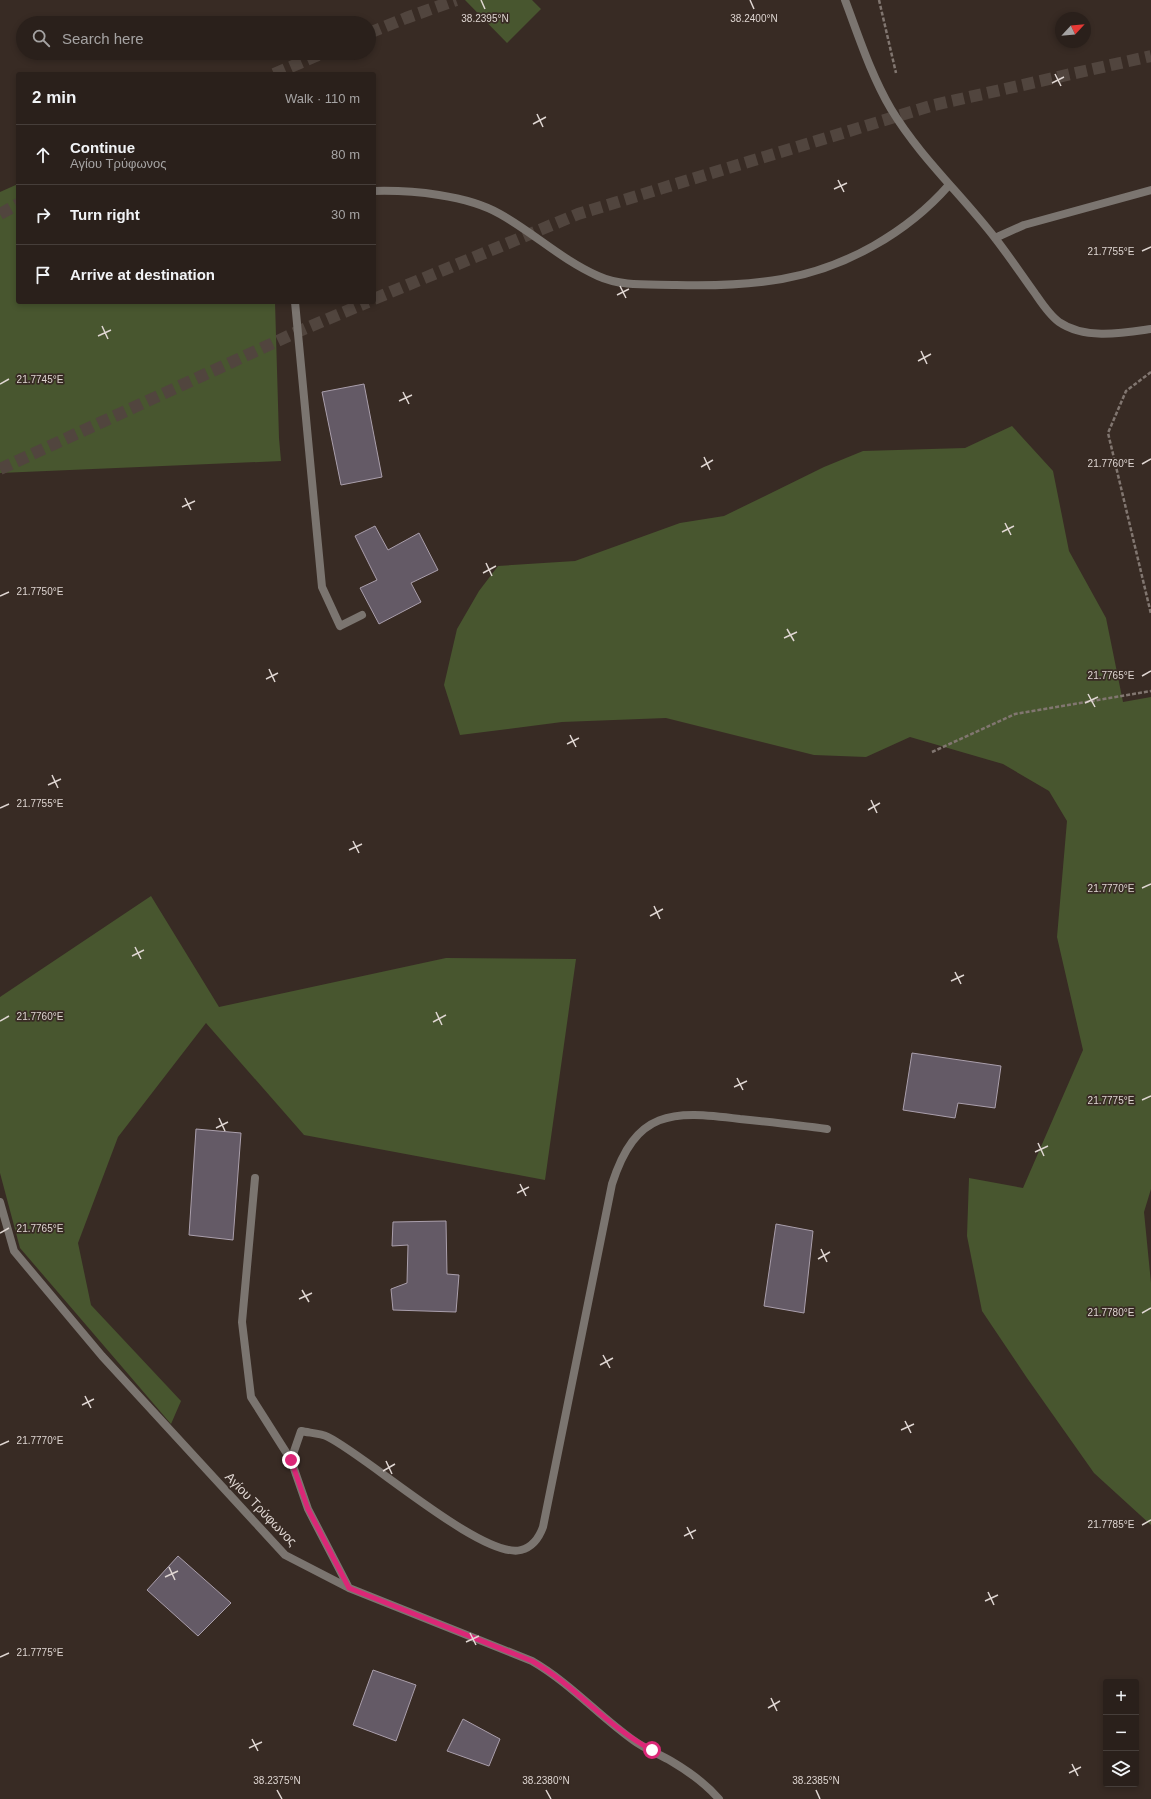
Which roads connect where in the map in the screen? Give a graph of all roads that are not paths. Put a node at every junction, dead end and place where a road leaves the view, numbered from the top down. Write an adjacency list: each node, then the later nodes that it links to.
1 (845, 0): 2 (street)
2 (949, 185): 4 (street); 5 (street)
3 (1151, 190): 5 (street)
4 (376, 191)
5 (995, 238): 7 (street)
6 (295, 304): 8 (street)
7 (1151, 328)
8 (362, 616)
9 (827, 1129): 12 (street)
10 (255, 1178): 12 (street)
11 (0, 1202): 13 (street, Αγίου Τρύφωνος)
12 (291, 1460): 13 (street)
13 (349, 1588): 14 (street, Αγίου Τρύφωνος)
14 (719, 1799)

